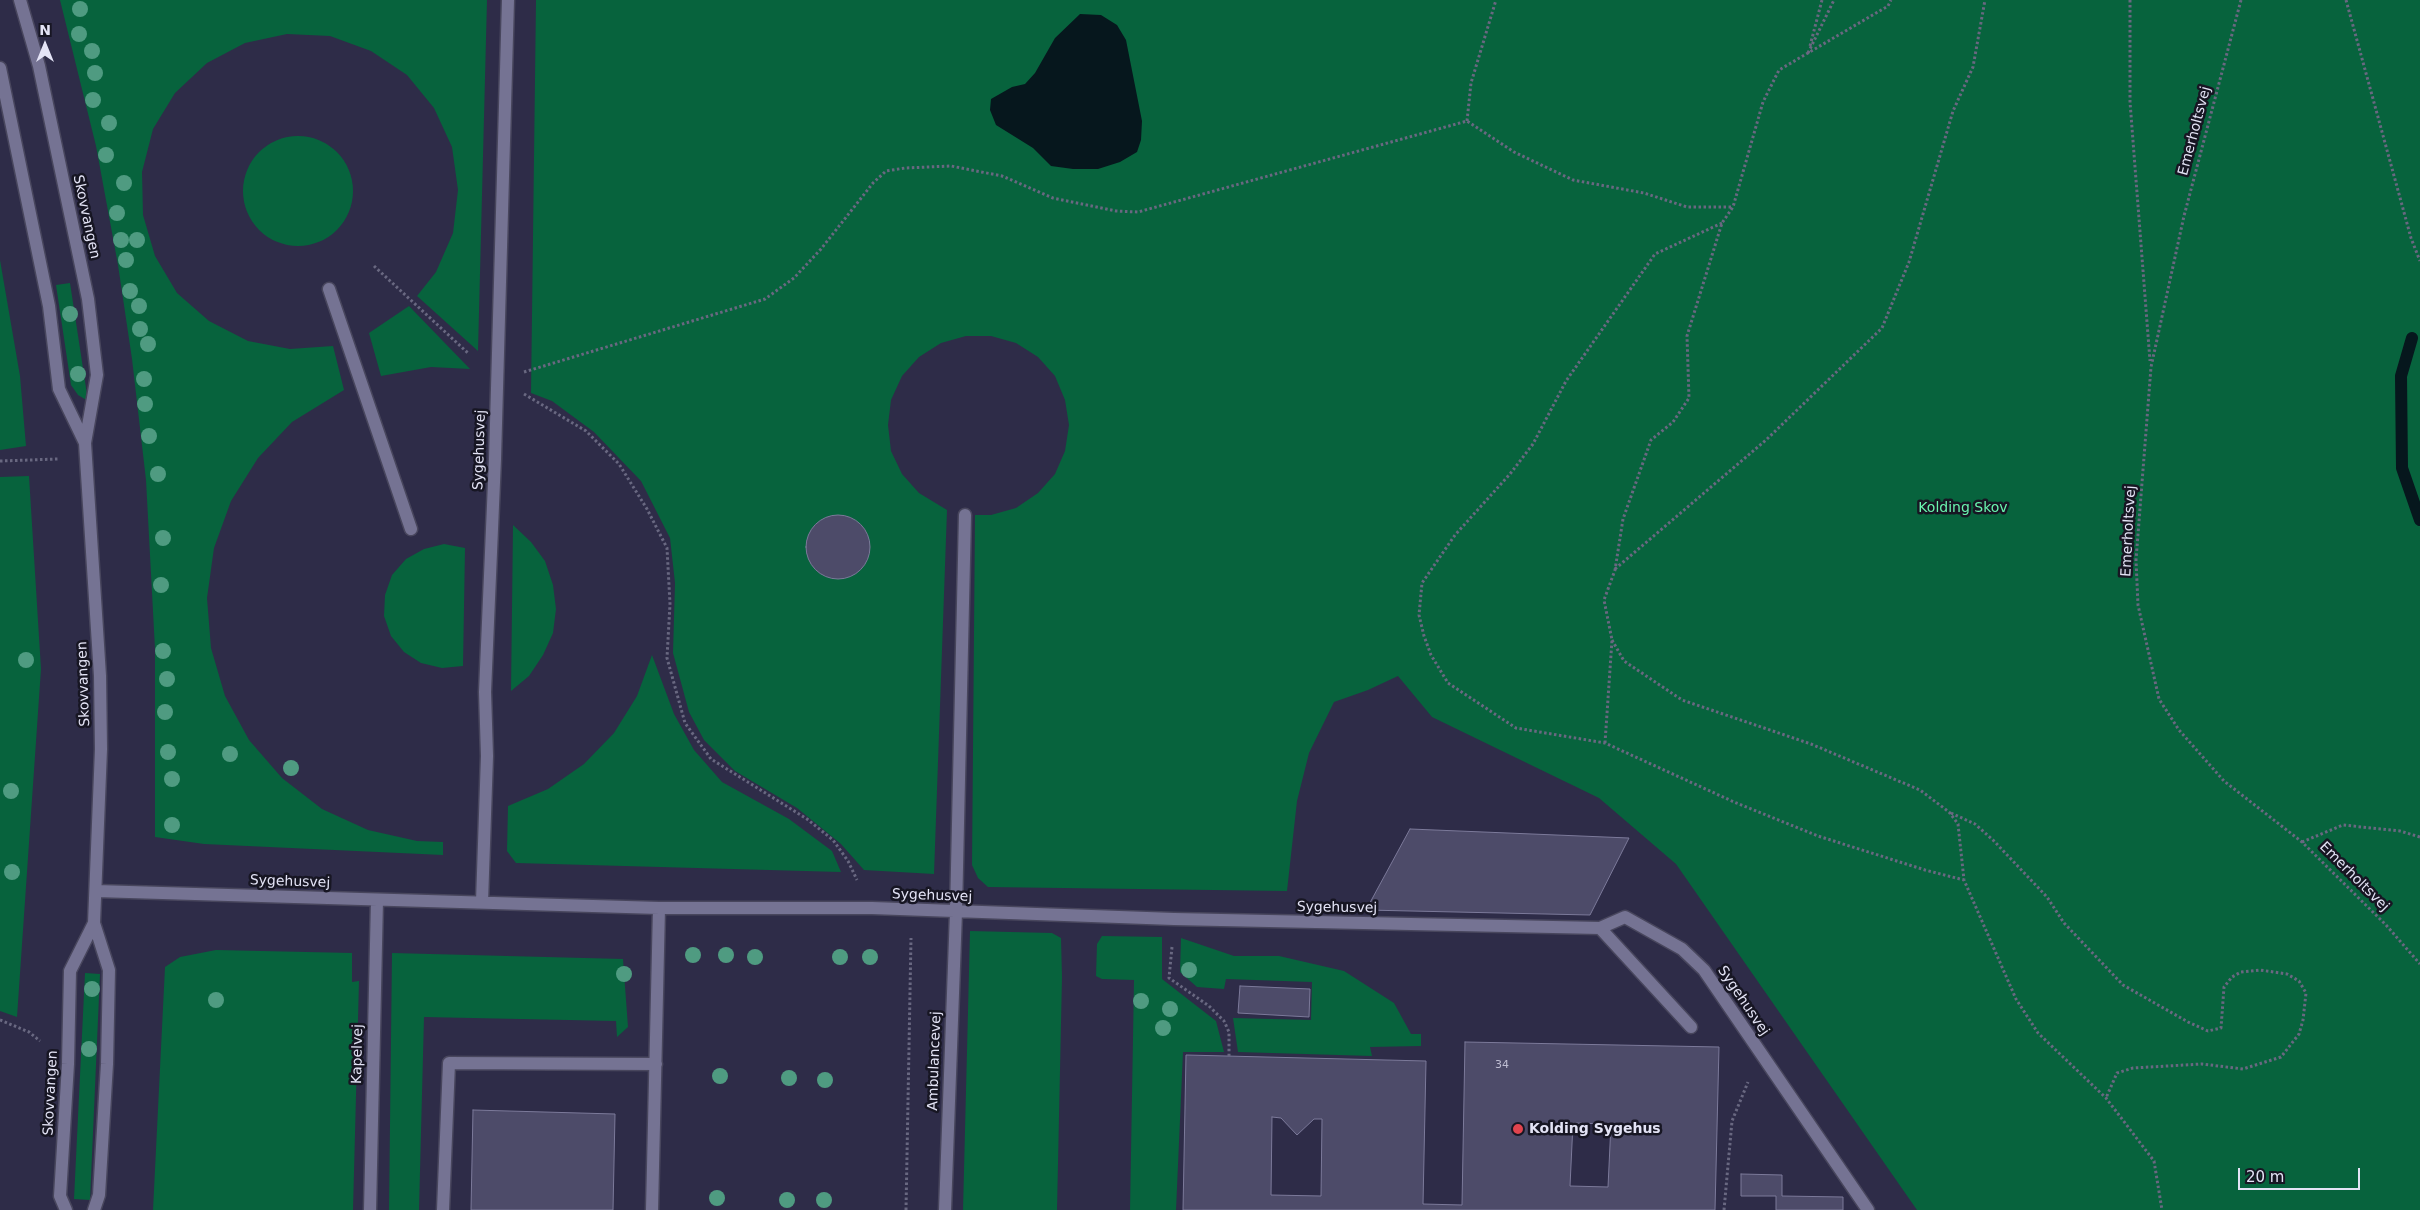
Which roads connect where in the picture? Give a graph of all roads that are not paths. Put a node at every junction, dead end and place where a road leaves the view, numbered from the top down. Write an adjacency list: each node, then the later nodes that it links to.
1 (20, 0): 5 (street, Skovvangen)
2 (508, 0): 10 (street, Sygehusvej)
3 (0, 68): 5 (street, Skovvangen)
4 (329, 289): 7 (street)
5 (86, 443): 8 (street, Skovvangen)
6 (965, 514): 12 (street, Ambulancevej)
7 (410, 530)
8 (96, 891): 9 (street, Sygehusvej); 13 (street, Skovvangen)
9 (376, 900): 10 (street, Sygehusvej); 19 (street, Kapelvej)
10 (482, 902): 11 (street, Sygehusvej)
11 (659, 908): 12 (street, Sygehusvej); 16 (street)
12 (956, 912): 14 (street, Sygehusvej); 22 (street, Ambulancevej)
13 (94, 923): 17 (street, Skovvangen); 18 (street, Skovvangen)
14 (1600, 928): 15 (street); 23 (street, Sygehusvej)
15 (1691, 1027)
16 (656, 1064): 20 (street); 21 (street)
17 (66, 1210)
18 (94, 1210)
19 (370, 1210)
20 (443, 1210)
21 (652, 1210)
22 (945, 1210)
23 (1868, 1210)

